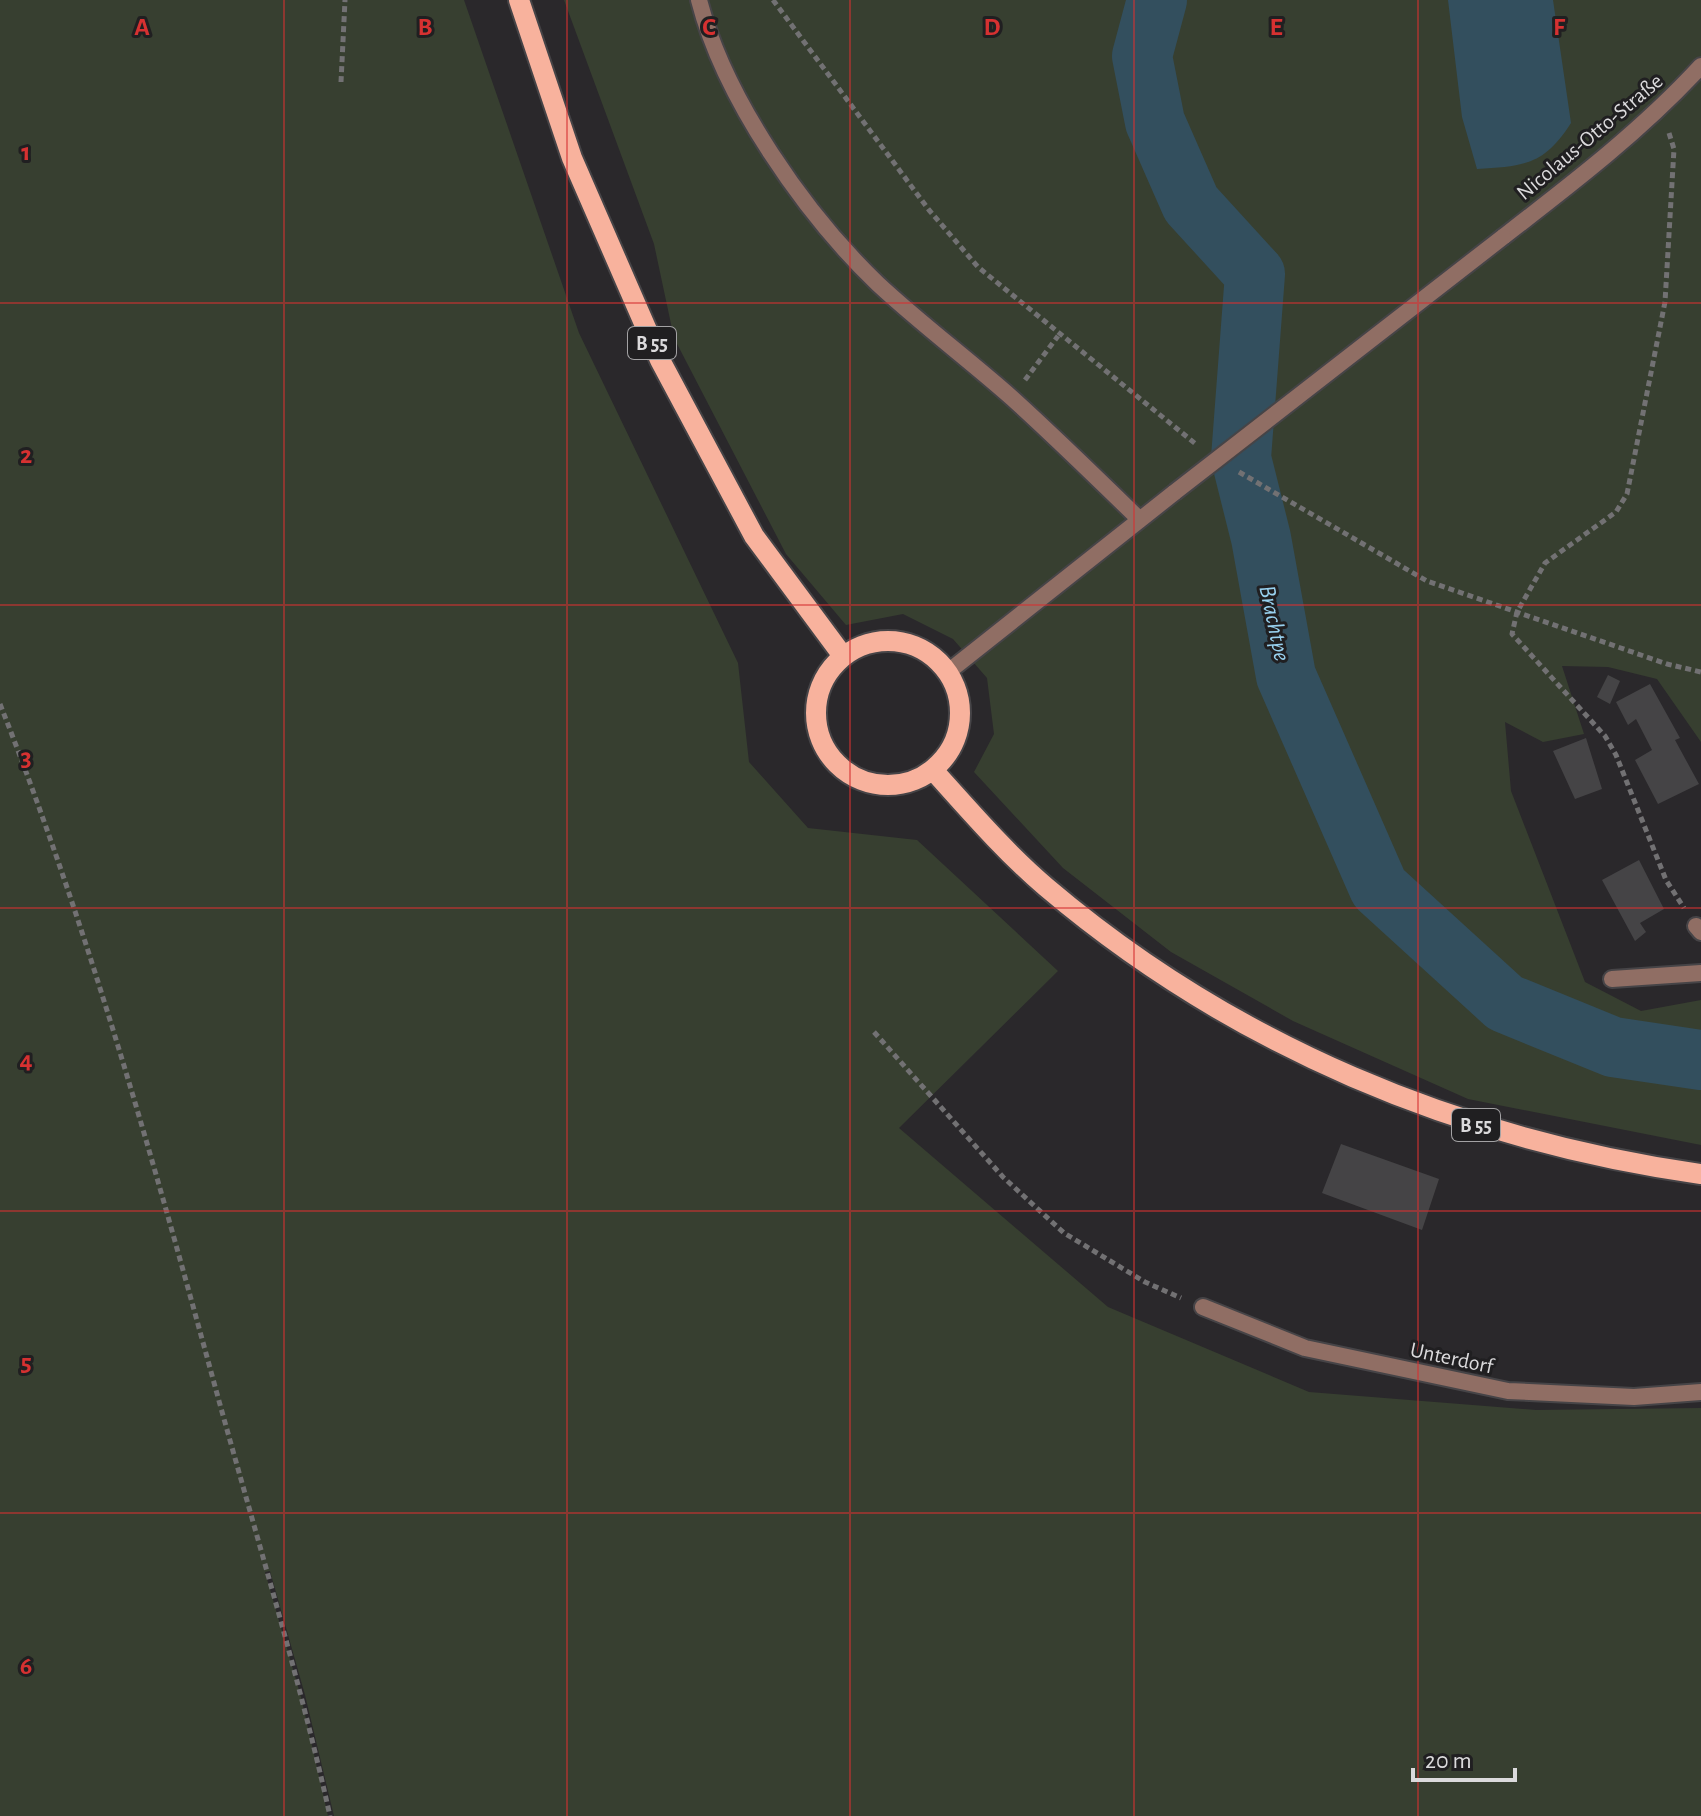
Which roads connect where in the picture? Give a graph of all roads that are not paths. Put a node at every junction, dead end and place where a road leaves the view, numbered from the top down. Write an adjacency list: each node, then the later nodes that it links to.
1 (519, 0): 5 (main road, B 55)
2 (699, 0): 4 (street)
3 (1701, 66): 4 (street, Nicolaus-Otto-Straße, bridge)
4 (1139, 519): 6 (street, Nicolaus-Otto-Straße)
5 (843, 656): 6 (main road); 7 (main road)
6 (948, 672): 7 (main road)
7 (933, 770): 10 (main road, B 55)
8 (1701, 973): 9 (street)
9 (1612, 979)
10 (1701, 1174)
11 (1203, 1307): 12 (street, Unterdorf)
12 (1701, 1392)

